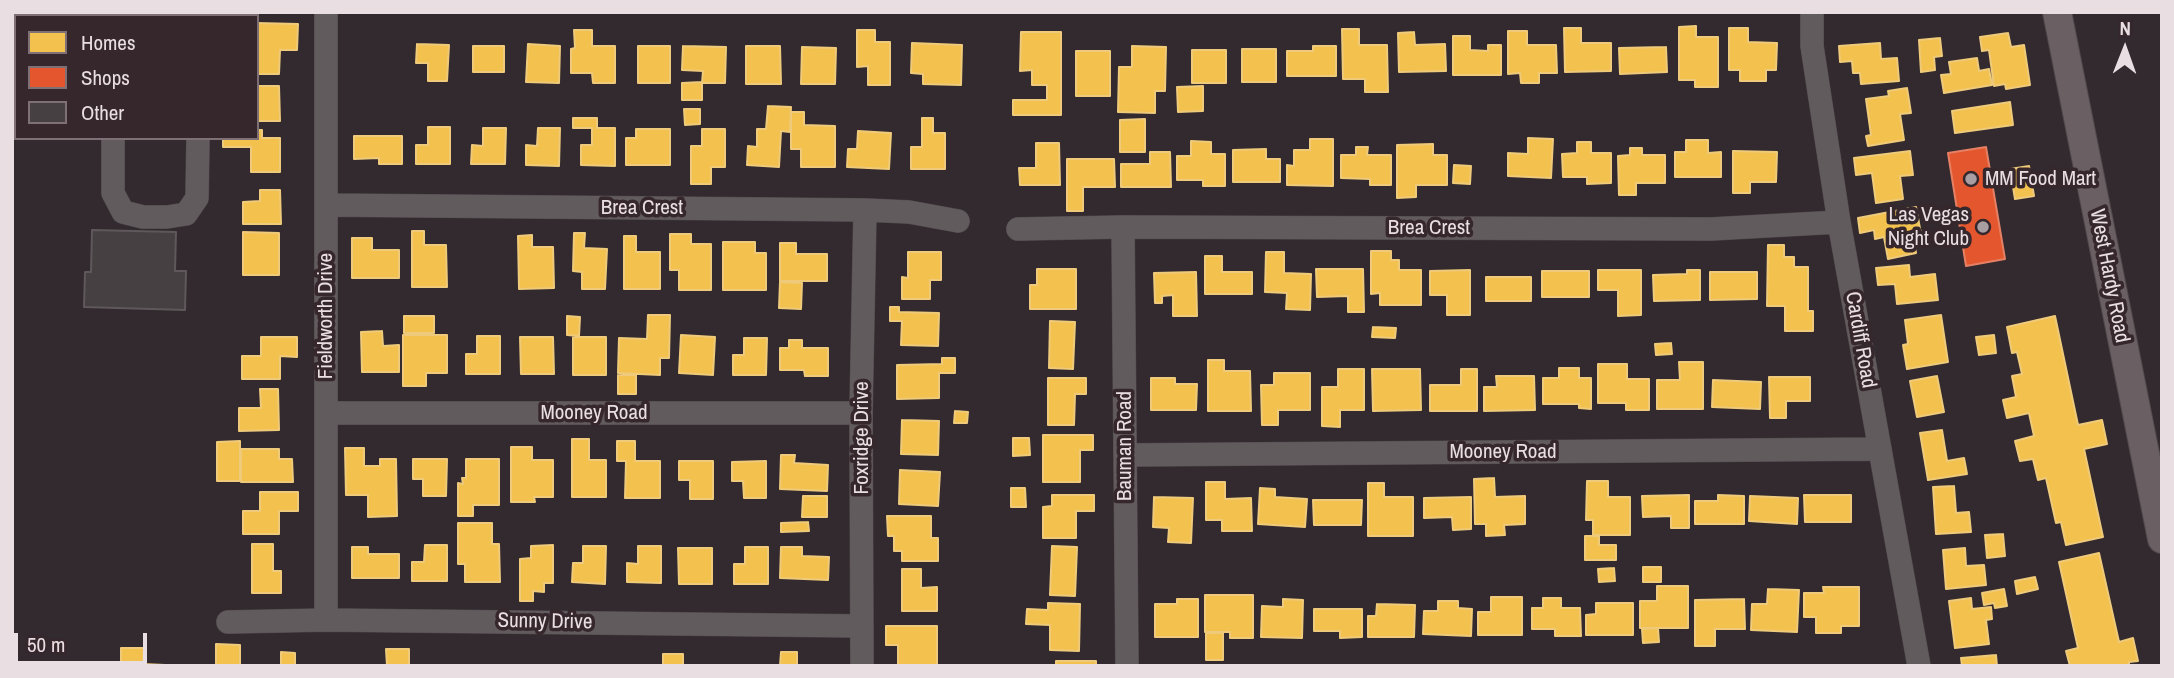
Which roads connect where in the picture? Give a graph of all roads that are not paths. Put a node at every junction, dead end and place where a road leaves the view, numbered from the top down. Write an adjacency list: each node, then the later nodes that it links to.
1 (326, 12): 6 (street, Fieldworth Drive)
2 (1812, 12): 9 (street, Cardiff Road)
3 (2057, 12): 16 (main road, West Hardy Road)
4 (113, 140): 5 (street)
5 (198, 140)
6 (326, 205): 7 (street, Brea Crest); 12 (street, Fieldworth Drive)
7 (865, 209): 8 (street, Brea Crest); 13 (street, Foxridge Drive)
8 (958, 221)
9 (1839, 222): 10 (street, Brea Crest); 14 (street, Cardiff Road)
10 (1123, 227): 11 (street, Brea Crest); 15 (street, Bauman Road)
11 (1018, 229)
12 (326, 413): 13 (street, Mooney Road); 17 (street, Fieldworth Drive)
13 (861, 413): 19 (street, Foxridge Drive)
14 (1880, 449): 15 (street, Mooney Road); 22 (street, Cardiff Road)
15 (1125, 454): 21 (street, Bauman Road)
16 (2162, 539)
17 (326, 620): 18 (street, Sunny Drive); 19 (street, Sunny Drive)
18 (228, 622)
19 (863, 626): 20 (street, Foxridge Drive)
20 (862, 666)
21 (1127, 666)
22 (1919, 666)

